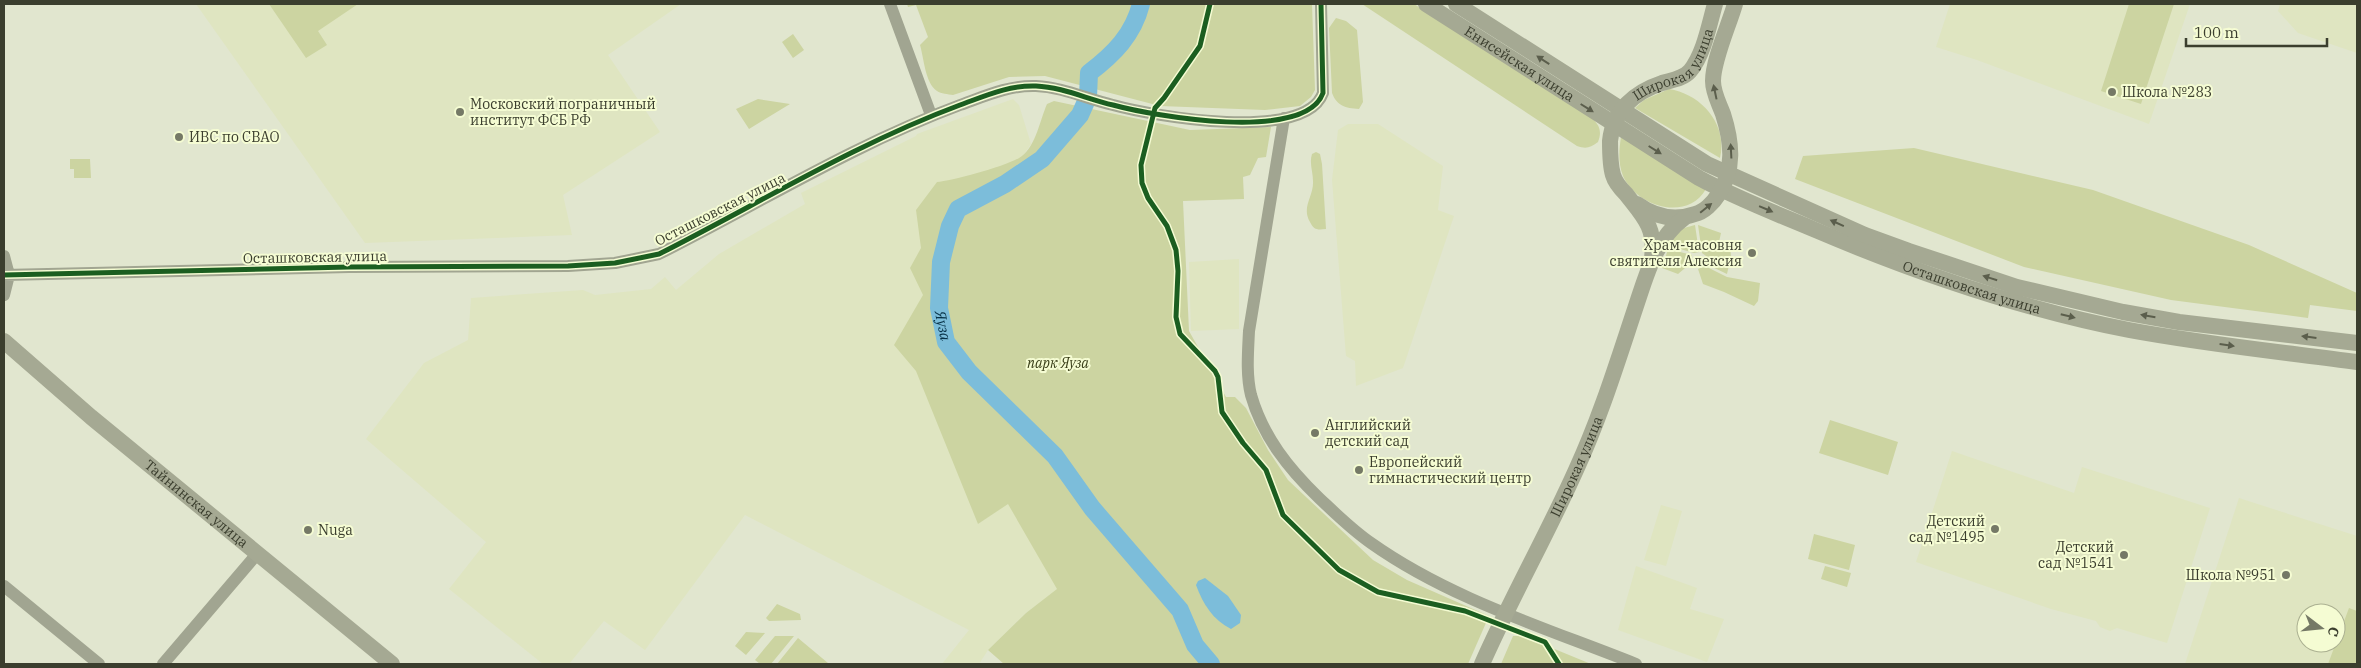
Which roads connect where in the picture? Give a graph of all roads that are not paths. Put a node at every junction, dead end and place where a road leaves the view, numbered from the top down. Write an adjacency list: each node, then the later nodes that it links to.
1 (890, 4): 7 (street)
2 (1321, 4): 9 (street, Осташковская улица)
3 (1426, 4): 8 (main road, Енисейская улица, one-way to 8)
4 (1456, 4): 8 (main road, Енисейская улица, one-way to 4)
5 (1715, 4): 8 (main road, Широкая улица)
6 (1735, 4): 10 (main road, Широкая улица, one-way to 6)
7 (931, 115): 9 (street, Осташковская улица); 16 (street, Осташковская улица)
8 (1617, 117): 10 (main road, Осташковская улица); 11 (main road, Осташковская улица, one-way to 11); 12 (main road)
9 (1284, 118): 23 (street)
10 (1728, 174): 11 (main road, Широкая улица); 19 (main road, Осташковская улица, one-way to 10)
11 (1722, 190): 13 (main road, Широкая улица, one-way to 11); 20 (main road, Осташковская улица, one-way to 20)
12 (1629, 199): 13 (main road); 15 (main road)
13 (1684, 218): 15 (main road)
14 (4, 256): 16 (street)
15 (1651, 262): 23 (main road, Широкая улица)
16 (7, 275): 17 (street)
17 (4, 295)
18 (4, 341): 21 (main road, Тайнинская улица)
19 (2357, 343)
20 (2357, 362)
21 (257, 554): 25 (street); 26 (main road, Тайнинская улица)
22 (4, 586): 24 (street)
23 (1504, 613): 27 (main road, Широкая улица); 28 (street)
24 (99, 664)
25 (163, 664)
26 (392, 664)
27 (1482, 664)
28 (1636, 664)

